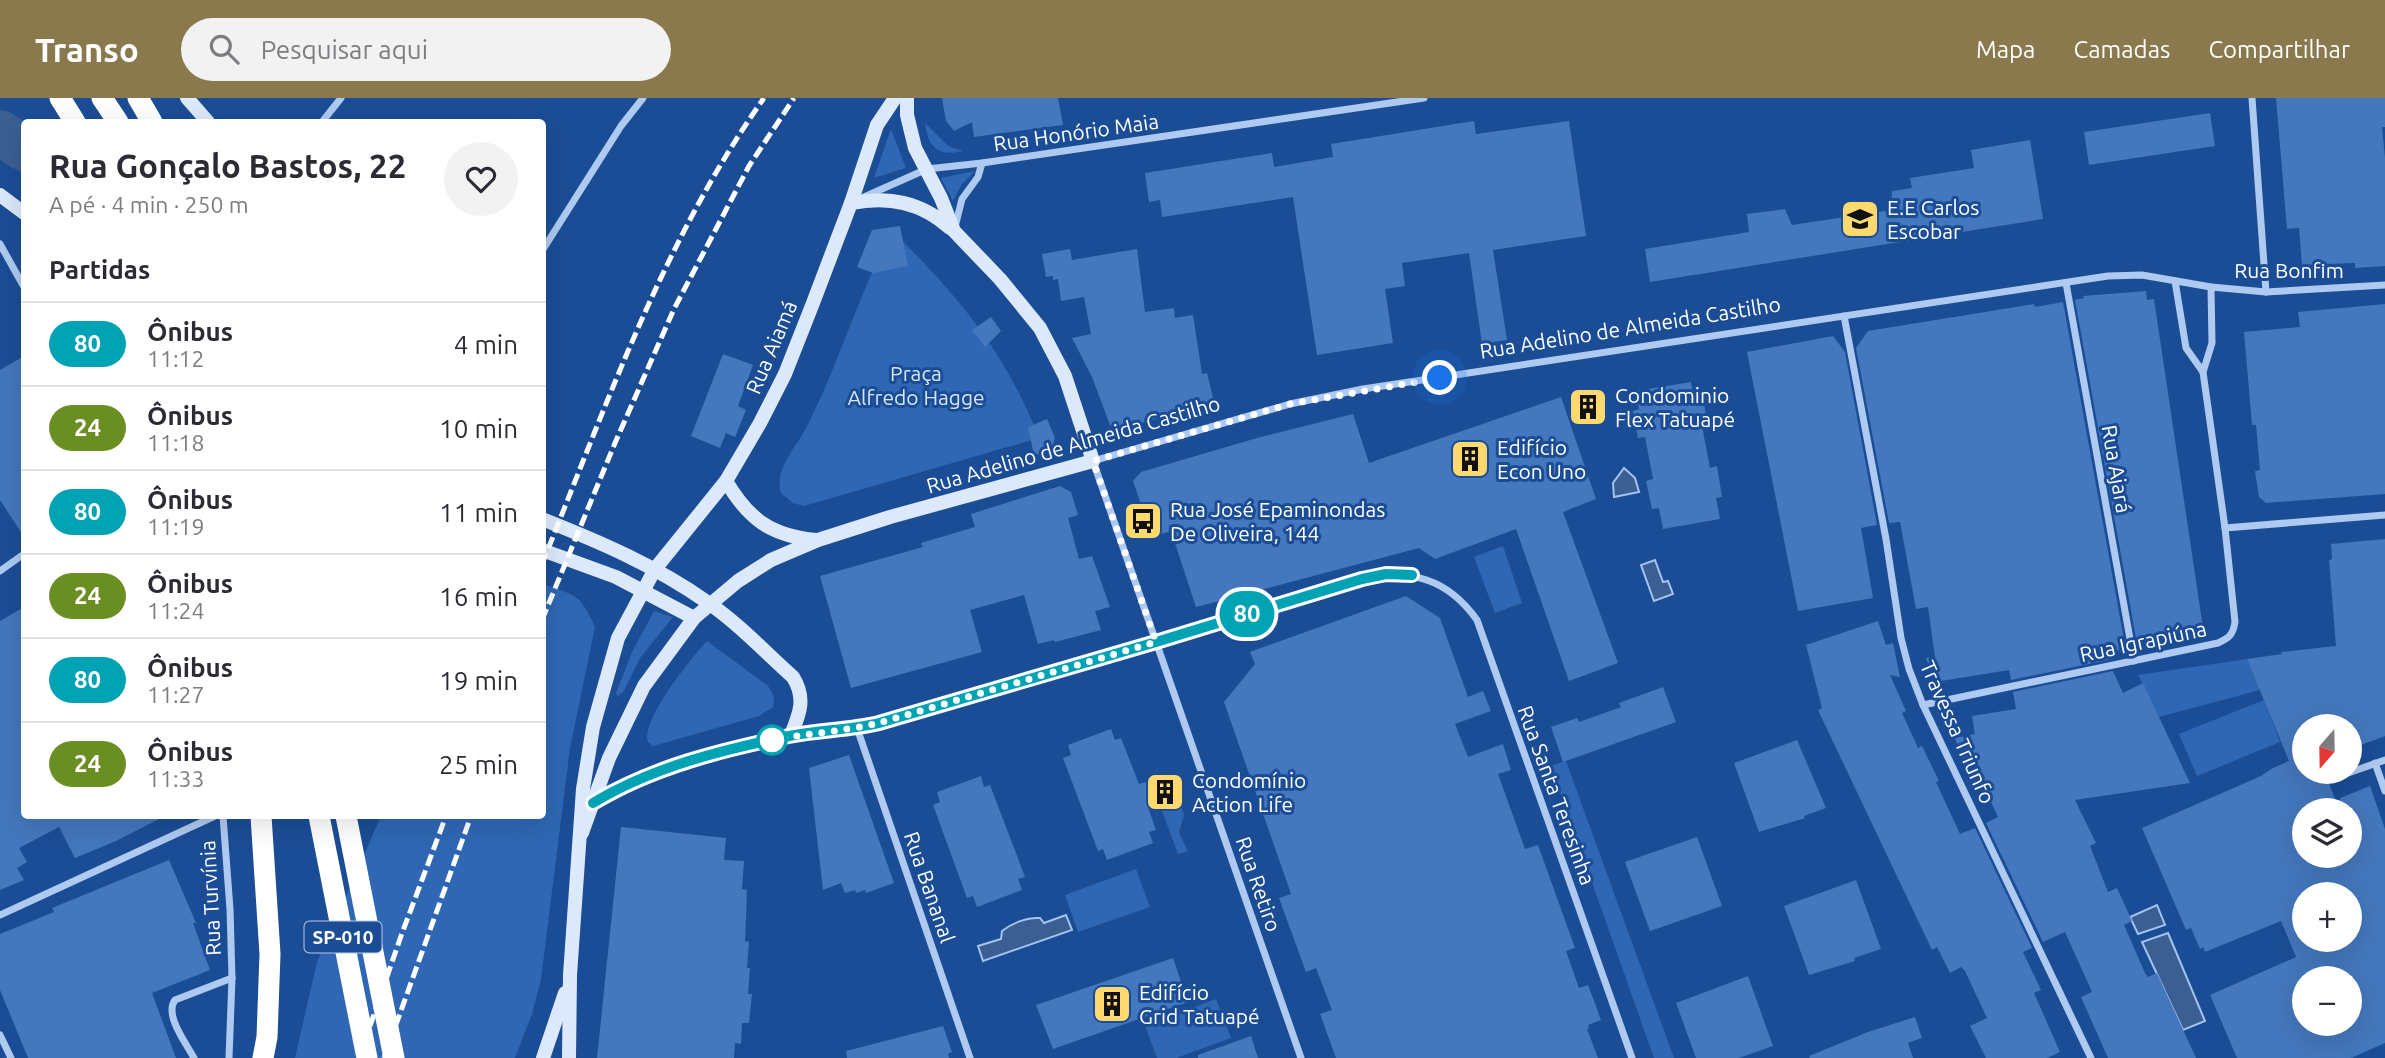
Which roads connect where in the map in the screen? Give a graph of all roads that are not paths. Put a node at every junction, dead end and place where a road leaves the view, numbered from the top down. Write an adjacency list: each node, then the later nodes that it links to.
1 (61, 98): 11 (highway)
2 (103, 98): 12 (highway)
3 (138, 98): 13 (highway)
4 (187, 98): 14 (main road)
5 (341, 98): 15 (street)
6 (643, 98): 23 (street)
7 (895, 98): 19 (main road, Rua Aiamá)
8 (907, 98): 17 (main road)
9 (1424, 98): 16 (street, Rua Honório Maia)
10 (2252, 98): 30 (street)
11 (73, 119)
12 (116, 119)
13 (150, 119)
14 (205, 119)
15 (324, 119)
16 (982, 163): 17 (street, Rua Honório Maia); 21 (street, Rua Honório Maia)
17 (927, 169): 19 (street, Rua Honório Maia); 21 (main road)
18 (0, 195): 20 (main road)
19 (851, 204): 21 (main road); 34 (main road, Rua Aiamá)
20 (21, 211)
21 (954, 231): 33 (main road)
22 (0, 244): 24 (street)
23 (546, 245)
24 (21, 281)
25 (2175, 281): 26 (street, Rua Adelino de Almeida Castilho); 27 (street, Rua Adelino de Almeida Castilho); 32 (street, Rua Igrapiúna)
26 (2066, 283): 31 (street, Rua Adelino de Almeida Castilho); 47 (street, Rua Ajará)
27 (2193, 284): 29 (street, Rua Bonfim)
28 (2385, 285): 30 (street, Rua Bonfim)
29 (2211, 287): 30 (street, Rua Bonfim); 32 (street, Rua Igrapiúna)
30 (2266, 292)
31 (1844, 316): 33 (street, Rua Adelino de Almeida Castilho); 48 (street, Travessa Triunfo)
32 (2203, 372): 37 (street, Rua Igrapiúna)
33 (1093, 461): 38 (main road, Rua Adelino de Almeida Castilho); 46 (street, Rua Retiro)
34 (726, 481): 38 (main road); 41 (main road, Rua Aiamá)
35 (2385, 515): 37 (street)
36 (546, 521): 41 (main road)
37 (2225, 528): 47 (street, Rua Igrapiúna)
38 (817, 540): 44 (main road, Rua Adelino de Almeida Castilho)
39 (546, 551): 43 (main road)
40 (21, 556): 42 (street)
41 (655, 569): 43 (main road, Rua Aiamá); 44 (main road)
42 (0, 570)
43 (644, 589): 45 (main road); 61 (main road, Rua Aiamá)
44 (709, 603): 45 (main road, Rua Adelino de Almeida Castilho); 50 (main road)
45 (694, 618): 55 (main road, Rua Adelino de Almeida Castilho)
46 (1156, 642): 49 (street); 75 (street, Rua Retiro); 76 (street, Rua Santa Teresinha)
47 (2134, 661): 48 (street, Rua Igrapiúna)
48 (1923, 705): 77 (street, Travessa Triunfo)
49 (857, 728): 50 (street); 74 (street, Rua Bananal)
50 (791, 735): 55 (street)
51 (2385, 760): 52 (street)
52 (2375, 763): 53 (street); 54 (street)
53 (2362, 768)
54 (2385, 791)
55 (593, 803): 61 (main road, Rua Adelino de Almeida Castilho)
56 (208, 819): 62 (street)
57 (223, 819): 64 (street, Rua Turvínia)
58 (261, 819): 69 (highway)
59 (320, 819): 70 (highway, SP-010, bridge)
60 (347, 819): 71 (highway, SP-010, bridge)
61 (582, 833): 63 (main road)
62 (0, 915)
63 (570, 975): 72 (main road); 73 (main road)
64 (232, 978): 67 (street, Rua Turvínia); 68 (street, Rua Turvínia)
65 (0, 1035): 66 (street)
66 (11, 1058)
67 (194, 1058)
68 (229, 1058)
69 (262, 1058)
70 (367, 1058)
71 (394, 1058)
72 (543, 1058)
73 (569, 1058)
74 (970, 1058)
75 (1301, 1058)
76 (1632, 1058)
77 (2091, 1058)

